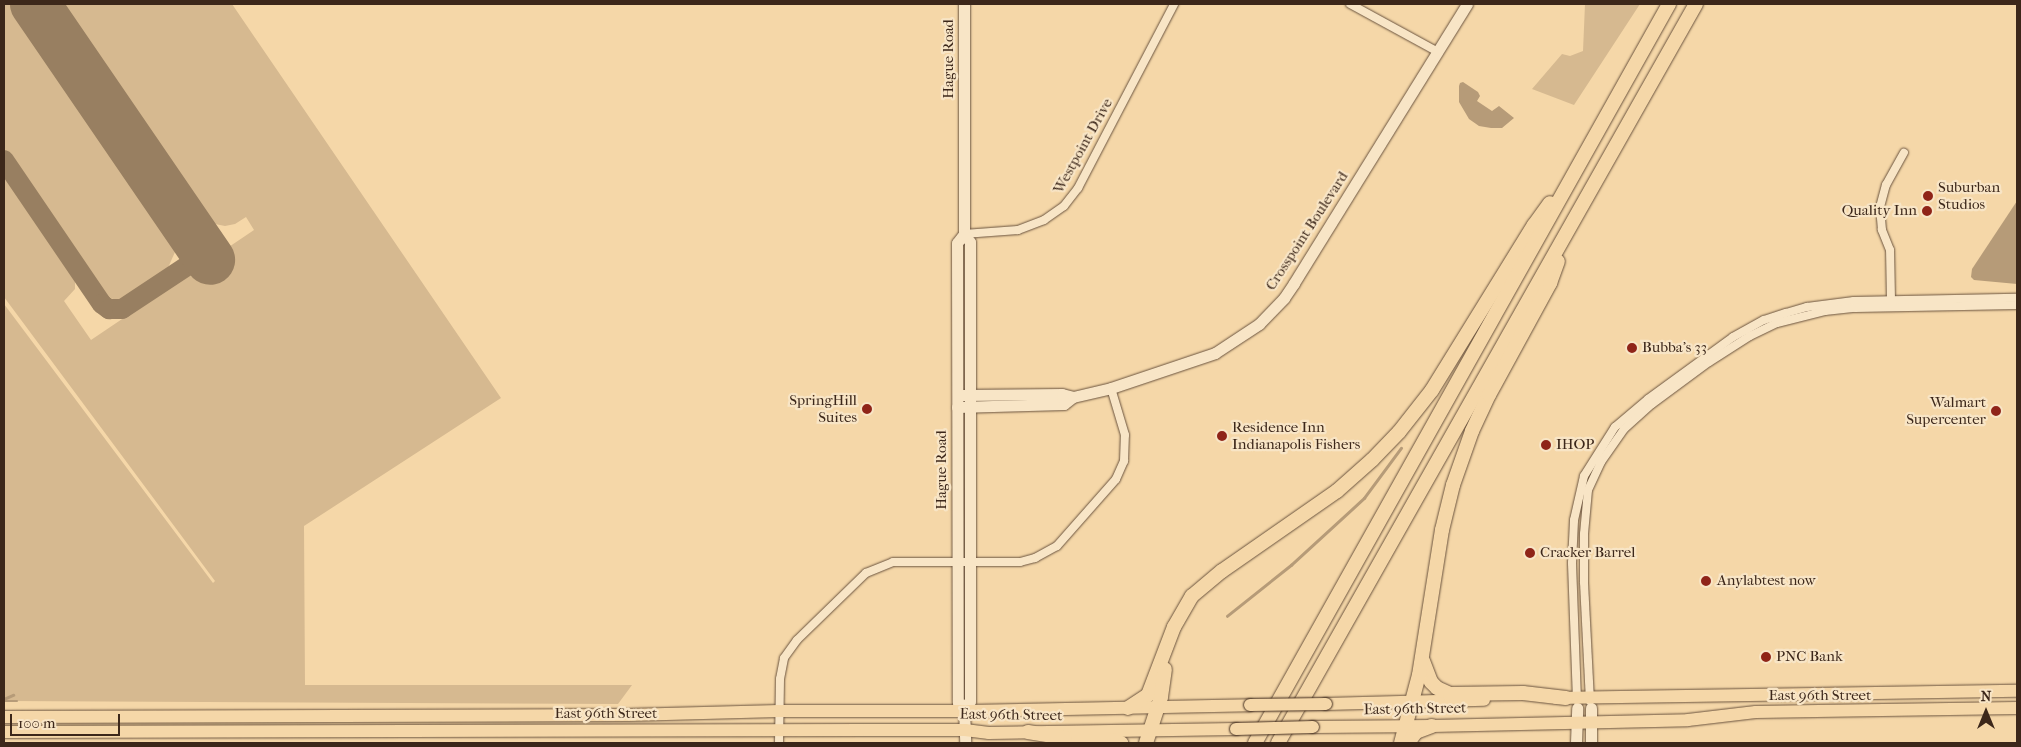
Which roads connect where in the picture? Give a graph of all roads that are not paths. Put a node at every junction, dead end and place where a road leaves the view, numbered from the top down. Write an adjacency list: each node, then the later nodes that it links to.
1 (964, 4): 11 (street, Hague Road)
2 (1174, 4): 11 (street, Westpoint Drive)
3 (1350, 4): 7 (street)
4 (1467, 4): 7 (street, Crosspoint Boulevard)
5 (1669, 4): 9 (highway)
6 (1696, 4): 10 (highway)
7 (1438, 52): 15 (street, Crosspoint Boulevard)
8 (1904, 153): 13 (street)
9 (1577, 166): 21 (highway); 49 (highway)
10 (1569, 232): 22 (highway); 50 (highway)
11 (964, 234): 16 (street, Hague Road); 17 (street, Hague Road)
12 (2017, 298): 13 (street)
13 (1891, 300): 24 (street)
14 (2017, 304): 26 (street)
15 (1111, 388): 17 (street, Crosspoint Boulevard); 20 (street)
16 (957, 395): 17 (street, Crosspoint Boulevard); 18 (street, Hague Road)
17 (970, 401): 18 (street, Crosspoint Boulevard); 20 (street, Hague Road)
18 (957, 407): 19 (street, Hague Road)
19 (958, 563): 20 (street); 30 (street, Hague Road); 31 (street)
20 (970, 563): 30 (street, Hague Road)
21 (1164, 656): 27 (highway); 28 (highway)
22 (1422, 658): 24 (highway); 25 (highway)
23 (2017, 691): 26 (main road, East 96th Street)
24 (1573, 701): 25 (main road, East 96th Street); 26 (main road, East 96th Street); 35 (street)
25 (1413, 702): 27 (main road, East 96th Street, bridge); 37 (highway)
26 (1590, 703): 36 (street)
27 (1157, 707): 28 (main road, East 96th Street); 45 (highway)
28 (1128, 708): 30 (main road, East 96th Street)
29 (2017, 708): 36 (main road, East 96th Street)
30 (964, 709): 31 (main road, East 96th Street); 41 (street)
31 (779, 711): 32 (main road, East 96th Street); 40 (street)
32 (705, 715): 33 (main road, East 96th Street); 39 (main road)
33 (518, 716): 34 (main road, East 96th Street); 42 (main road)
34 (4, 717)
35 (1577, 722): 36 (main road, East 96th Street); 38 (main road, East 96th Street); 53 (street)
36 (1592, 722): 54 (street)
37 (1406, 725): 38 (main road, East 96th Street); 45 (main road, East 96th Street, bridge); 51 (highway)
38 (1432, 726): 52 (highway)
39 (656, 730): 40 (main road, East 96th Street); 42 (main road, East 96th Street)
40 (779, 730): 41 (main road, East 96th Street); 46 (street)
41 (964, 730): 44 (main road, East 96th Street); 47 (street)
42 (432, 731): 43 (main road, East 96th Street)
43 (4, 732)
44 (1028, 732): 45 (main road, East 96th Street); 48 (highway)
45 (1148, 737)
46 (779, 743)
47 (965, 743)
48 (1121, 743)
49 (1255, 743)
50 (1278, 743)
51 (1401, 743)
52 (1408, 743)
53 (1576, 743)
54 (1591, 743)

